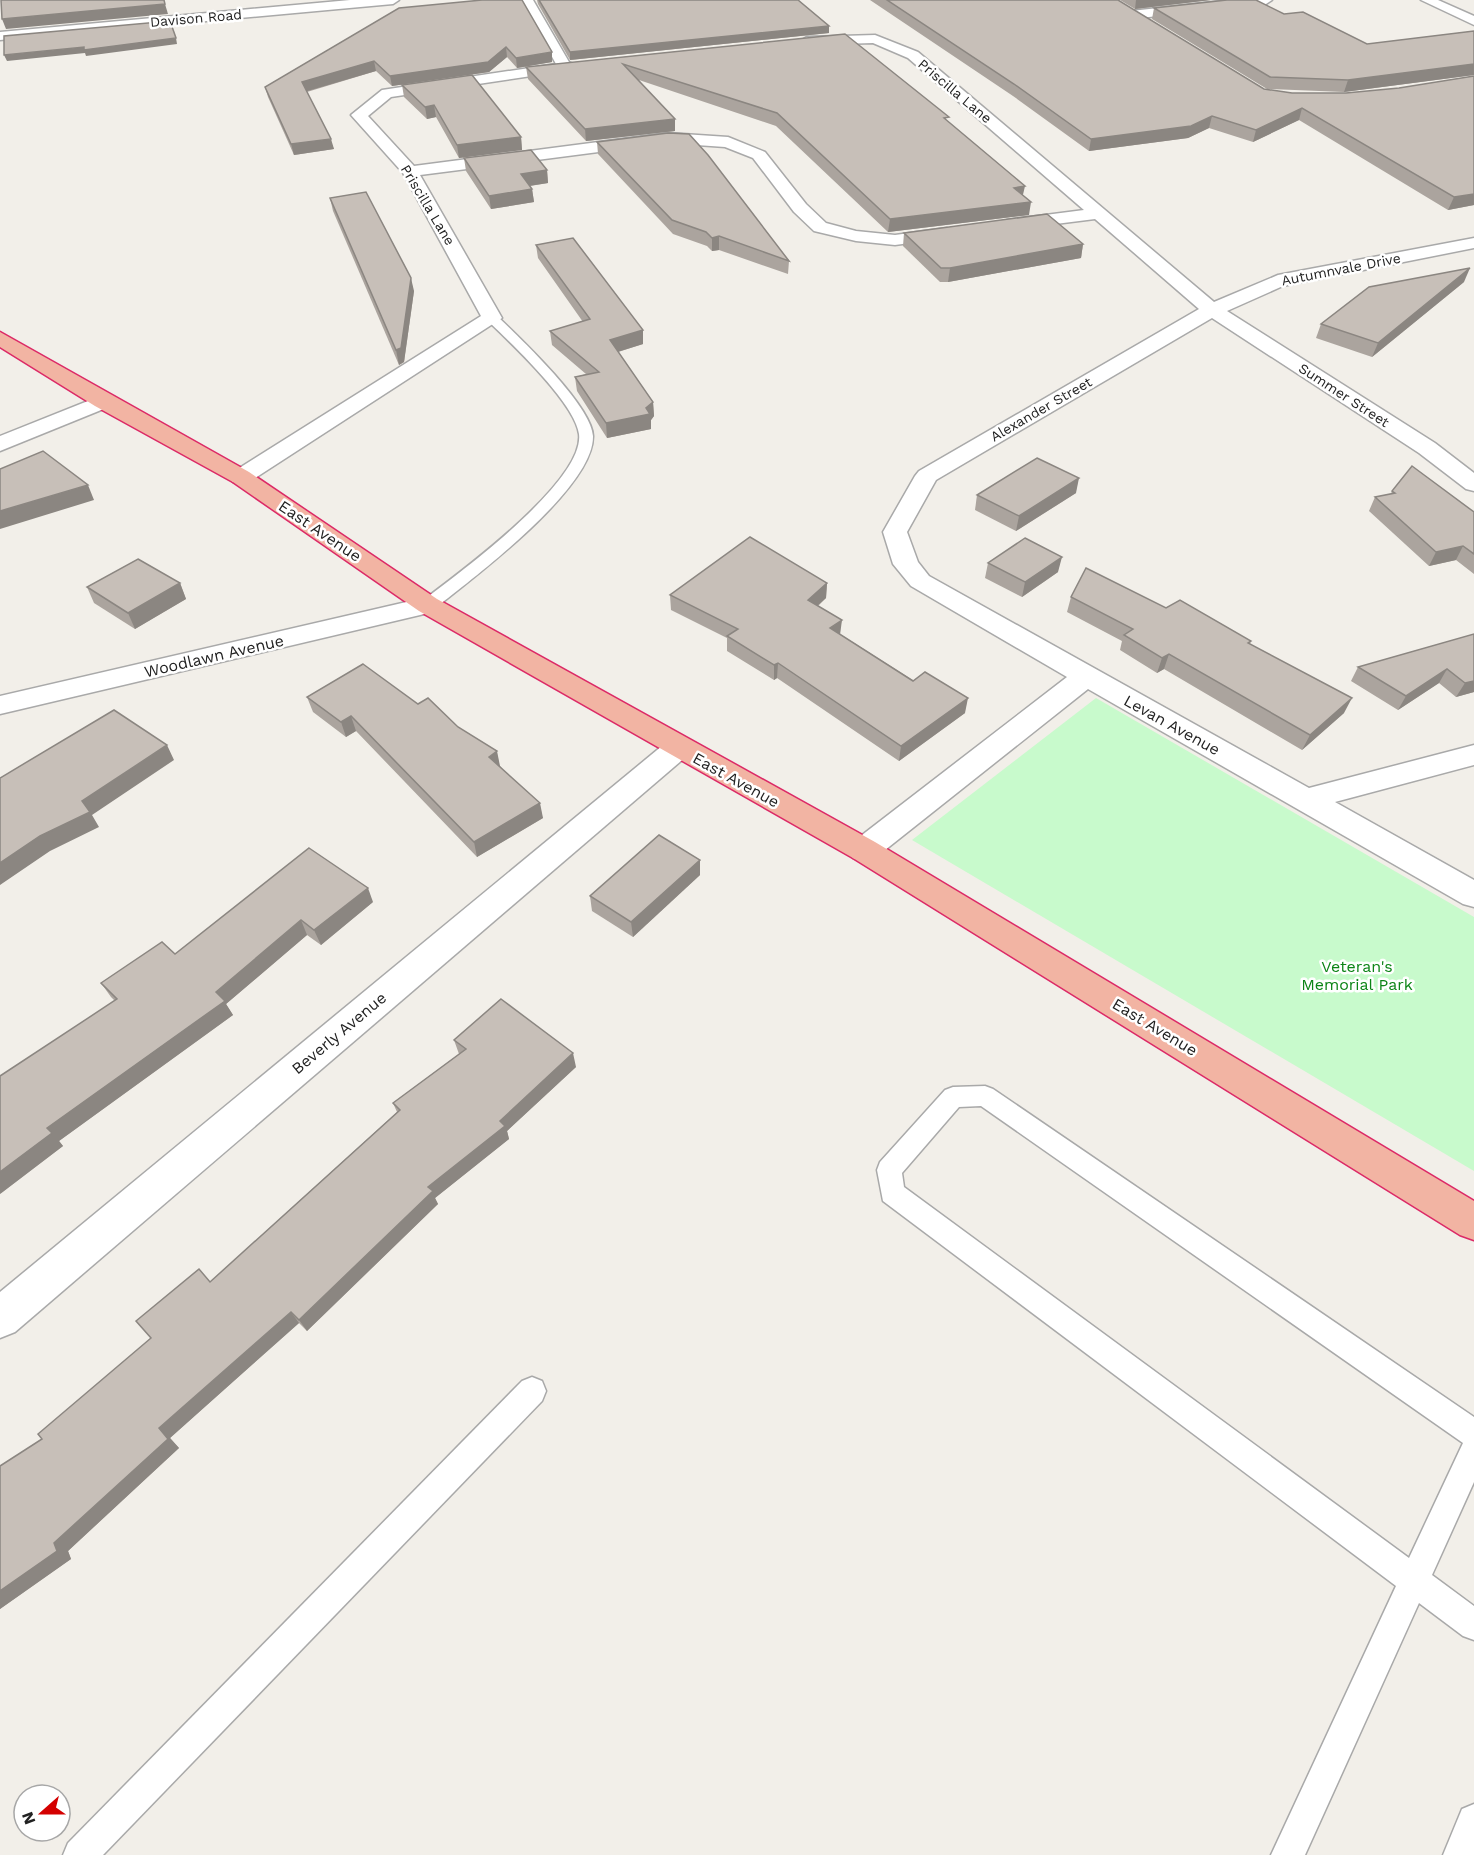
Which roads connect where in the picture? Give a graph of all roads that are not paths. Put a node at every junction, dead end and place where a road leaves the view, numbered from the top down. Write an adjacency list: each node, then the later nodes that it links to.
1 (393, 0): 9 (street, Davison Road)
2 (527, 0): 12 (street)
3 (1266, 0): 6 (street)
4 (1427, 0): 7 (street)
5 (1115, 5): 6 (street)
6 (1131, 15): 8 (street)
7 (1474, 21)
8 (1151, 27)
9 (0, 36)
10 (794, 43): 14 (street, Priscilla Lane)
11 (588, 65): 12 (street, Priscilla Lane)
12 (565, 67): 13 (street, Priscilla Lane)
13 (410, 171): 16 (street); 19 (street, Priscilla Lane)
14 (1099, 213): 15 (street); 18 (street, Priscilla Lane)
15 (986, 228)
16 (963, 231)
17 (1472, 246): 18 (street, Autumnvale Drive)
18 (1212, 310): 24 (street, Summer Street); 25 (street, Alexander Street)
19 (492, 318): 23 (street); 26 (lane)
20 (0, 338): 21 (highway, East Avenue)
21 (103, 401): 22 (street); 23 (highway, East Avenue)
22 (0, 444)
23 (241, 477): 26 (highway, East Avenue)
24 (1474, 484)
25 (895, 532): 27 (street, Levan Avenue)
26 (428, 605): 28 (street, Woodlawn Avenue); 31 (highway, East Avenue)
27 (1085, 677): 33 (street, Levan Avenue); 34 (street)
28 (59, 692): 29 (street, Woodlawn Avenue); 30 (street)
29 (0, 705)
30 (0, 728)
31 (678, 748): 34 (highway, East Avenue); 37 (street, Beverly Avenue)
32 (1474, 755): 33 (street)
33 (1307, 799): 35 (street, Levan Avenue)
34 (864, 850): 36 (highway, East Avenue)
35 (1474, 895)
36 (1474, 1222)
37 (0, 1318)
38 (532, 1391): 44 (lane)
39 (1474, 1434): 41 (lane)
40 (1474, 1450): 41 (lane)
41 (1415, 1581): 42 (lane); 45 (lane)
42 (1474, 1625)
43 (1474, 1821): 46 (lane)
44 (80, 1855)
45 (1288, 1855)
46 (1460, 1855)

